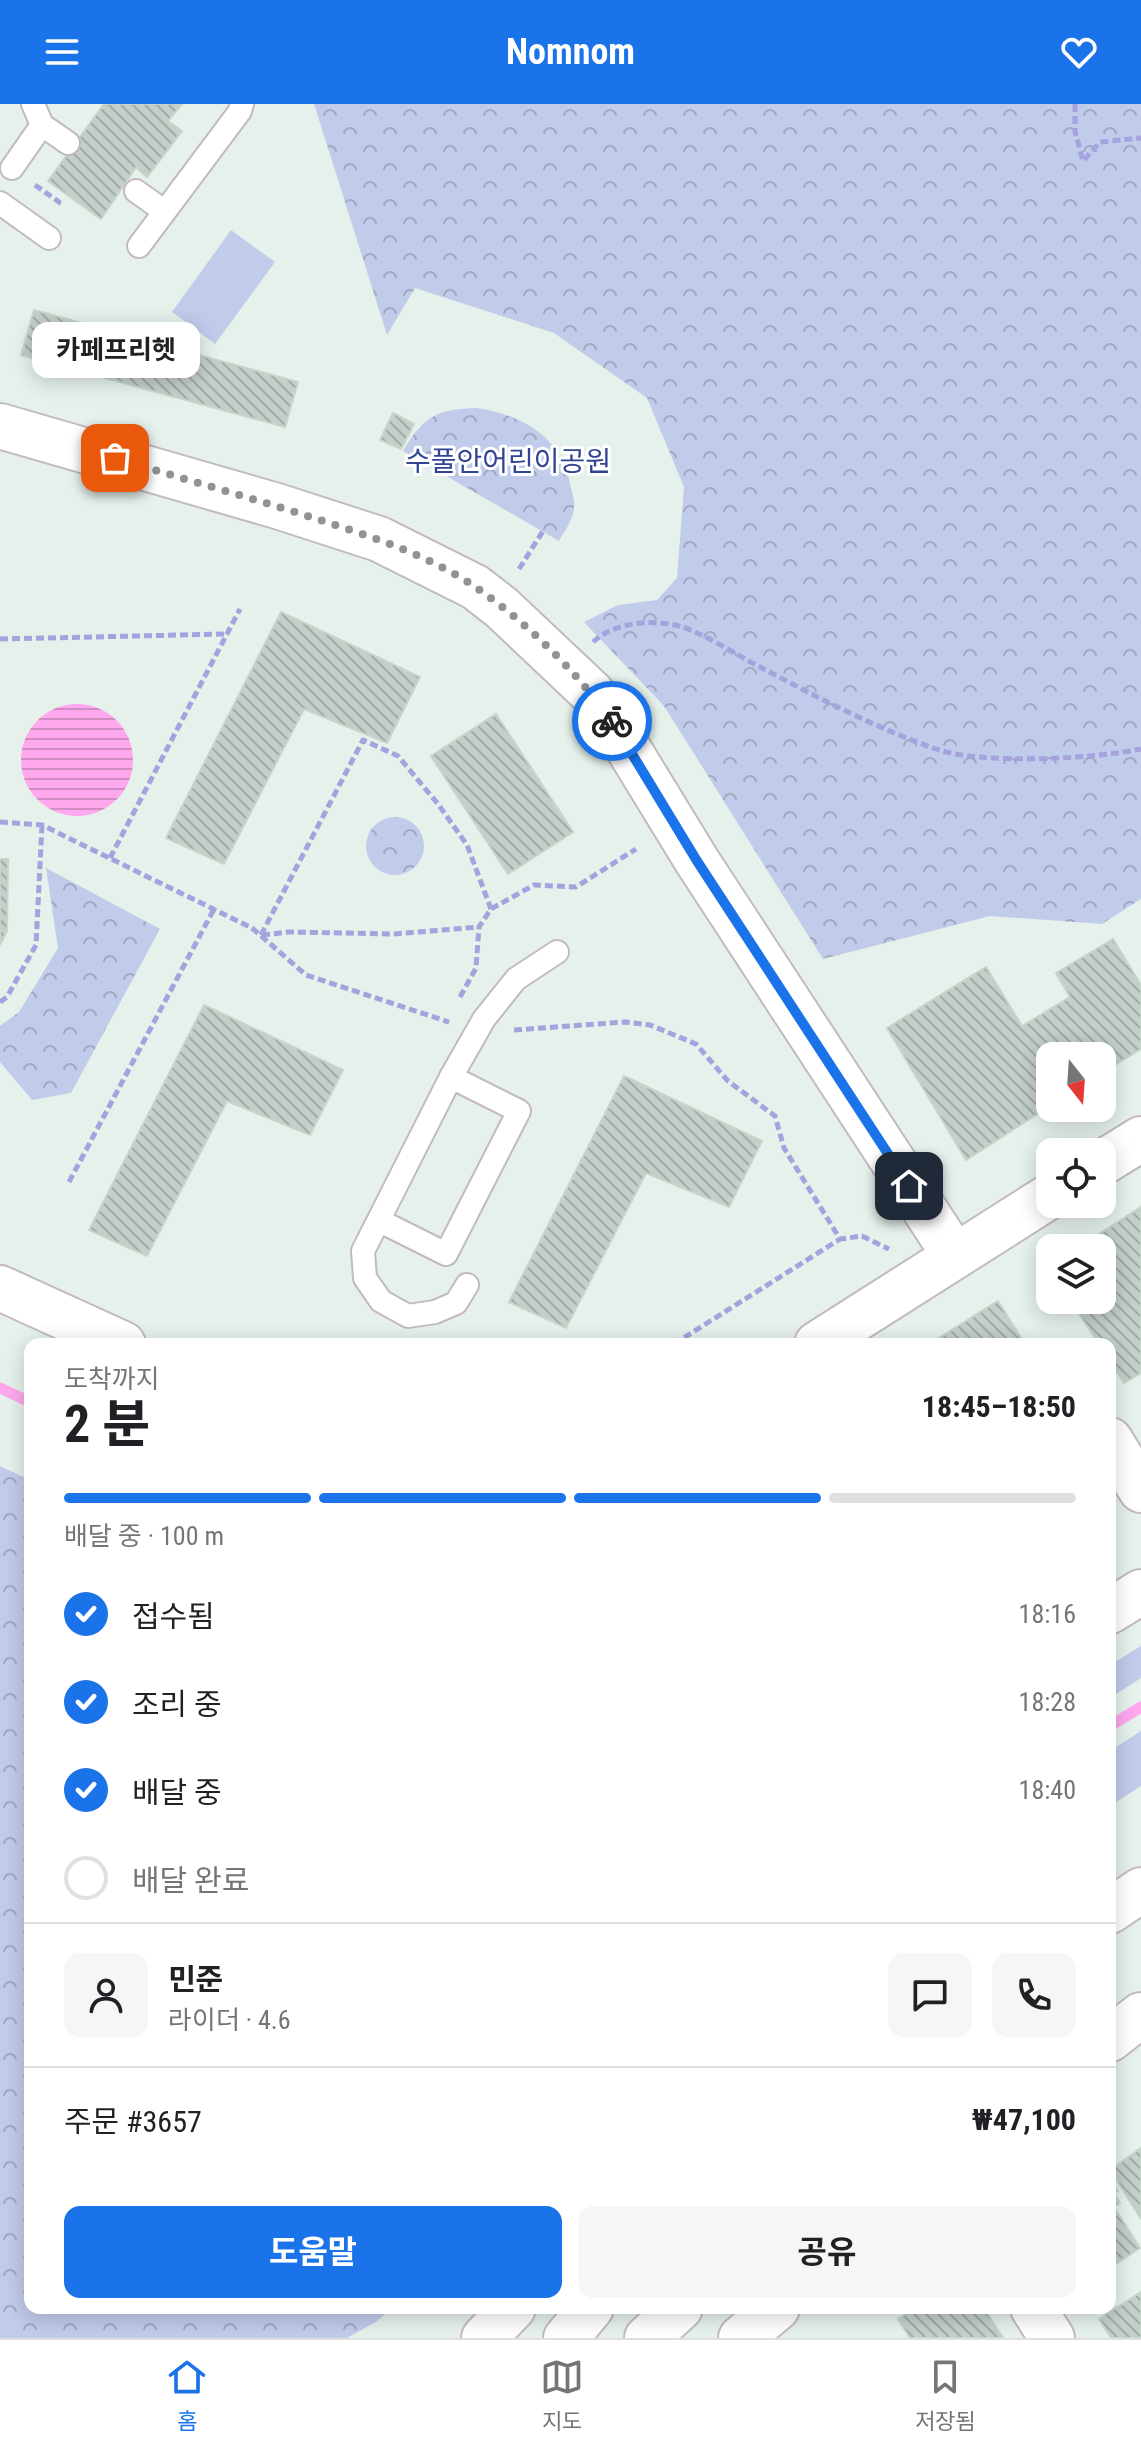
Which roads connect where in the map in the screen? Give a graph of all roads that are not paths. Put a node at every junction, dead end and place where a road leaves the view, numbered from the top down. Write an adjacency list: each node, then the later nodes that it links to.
1 (242, 104): 7 (lane)
2 (38, 114): 3 (lane); 4 (lane)
3 (68, 143)
4 (12, 168)
5 (136, 191): 7 (lane)
6 (0, 203): 8 (lane)
7 (164, 211): 9 (lane)
8 (49, 238)
9 (139, 246)
10 (0, 426): 17 (street)
11 (557, 952): 12 (lane)
12 (451, 1077): 16 (lane); 16 (lane)
13 (1141, 1139): 14 (street)
14 (1116, 1154)
15 (1036, 1205): 17 (street)
16 (380, 1221): 18 (lane)
17 (955, 1256): 21 (street)
18 (467, 1285)
19 (0, 1288): 20 (street)
20 (110, 1338)
21 (826, 1338)
22 (1116, 1450): 23 (street)
23 (1141, 1490)
24 (1141, 1592): 25 (street)
25 (1116, 1607)
26 (1141, 1876): 27 (street)
27 (1116, 1890)
28 (1141, 1890): 29 (street)
29 (1116, 1907)
30 (1141, 1985): 31 (street)
31 (1116, 2000)
32 (1141, 2015): 33 (street)
33 (1116, 2034)
34 (507, 2314): 39 (street)
35 (586, 2314): 40 (street)
36 (673, 2314): 41 (street)
37 (770, 2314): 42 (street)
38 (1037, 2314): 43 (street)
39 (484, 2338)
40 (566, 2338)
41 (647, 2338)
42 (741, 2338)
43 (1052, 2338)

